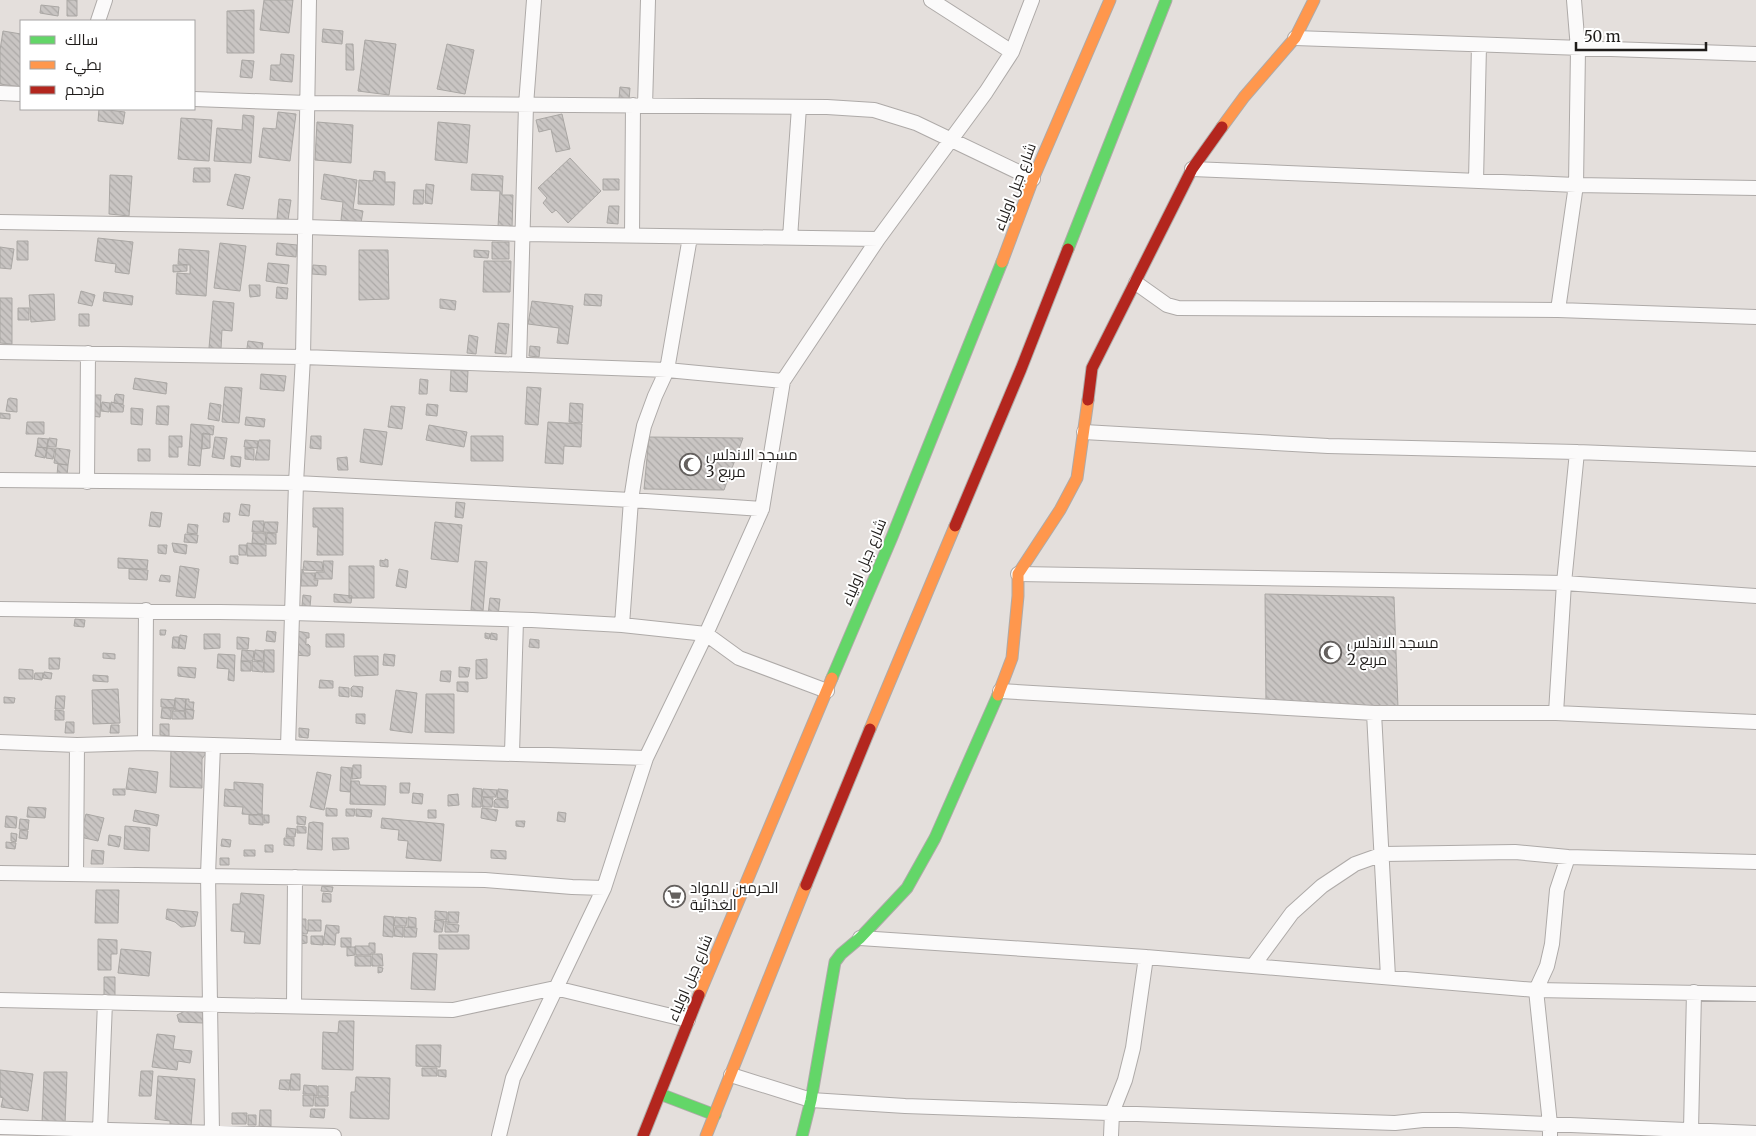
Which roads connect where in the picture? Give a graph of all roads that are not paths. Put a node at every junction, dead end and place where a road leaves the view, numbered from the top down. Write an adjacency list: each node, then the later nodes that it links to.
1 (105, 0): 11 (street)
2 (309, 0): 20 (street)
3 (534, 0): 21 (street)
4 (648, 0): 22 (street)
5 (931, 0): 15 (street)
6 (1032, 0): 15 (street)
7 (1110, 0): 26 (main road, شارع جبل اولياء)
8 (1166, 0): 96 (main road)
9 (1314, 0): 12 (main road)
10 (1574, 0): 14 (street)
11 (98, 20)
12 (1295, 38): 13 (street); 25 (main road)
13 (1479, 45): 14 (street); 27 (street)
14 (1578, 49): 16 (street); 28 (street)
15 (1012, 52): 24 (street)
16 (1756, 54)
17 (0, 93): 18 (street)
18 (20, 94)
19 (195, 99): 20 (street)
20 (307, 103): 21 (street); 31 (street)
21 (526, 105): 22 (street); 32 (street)
22 (639, 106): 23 (street); 33 (street)
23 (799, 107): 24 (street); 35 (street)
24 (952, 139): 26 (street); 36 (street)
25 (1192, 169): 27 (street); 37 (main road)
26 (1033, 179): 63 (main road, شارع جبل اولياء)
27 (1476, 181): 28 (street)
28 (1576, 185): 29 (street); 38 (street)
29 (1756, 188)
30 (0, 222): 31 (street)
31 (306, 227): 32 (street); 42 (street)
32 (523, 234): 33 (street); 43 (street)
33 (632, 236): 34 (street)
34 (690, 237): 35 (street); 44 (street)
35 (790, 238): 36 (street)
36 (878, 239): 45 (street)
37 (1136, 283): 38 (street); 46 (main road)
38 (1558, 310): 39 (street)
39 (1756, 317)
40 (0, 352): 41 (street)
41 (88, 353): 42 (street); 50 (street)
42 (303, 357): 43 (street); 51 (street)
43 (519, 364): 44 (street)
44 (668, 370): 45 (street); 52 (street)
45 (783, 381): 53 (street)
46 (1084, 432): 47 (street); 54 (main road)
47 (1577, 452): 48 (street); 55 (street)
48 (1756, 459)
49 (0, 480): 50 (street)
50 (87, 482): 51 (street)
51 (296, 483): 52 (street); 59 (street)
52 (631, 500): 53 (street); 61 (street)
53 (762, 509): 62 (street)
54 (1018, 574): 55 (street); 64 (main road)
55 (1564, 583): 56 (street); 66 (street)
56 (1756, 596)
57 (0, 609): 58 (street)
58 (146, 610): 59 (street); 69 (street)
59 (292, 613): 60 (street); 72 (street)
60 (516, 620): 61 (street); 73 (street)
61 (622, 625): 62 (street)
62 (706, 634): 63 (street); 74 (street)
63 (827, 691): 95 (main road, شارع جبل اولياء)
64 (1000, 691): 65 (street); 83 (main road)
65 (1374, 713): 66 (street); 75 (street)
66 (1556, 713): 67 (street)
67 (1756, 722)
68 (0, 742): 70 (street)
69 (145, 743): 70 (street); 71 (street)
70 (77, 745): 79 (street)
71 (214, 745): 72 (street); 80 (street)
72 (288, 747): 73 (street)
73 (512, 752): 74 (street)
74 (646, 758): 82 (street)
75 (1383, 854): 76 (street); 85 (street); 86 (street)
76 (1568, 857): 77 (street); 88 (street)
77 (1756, 862)
78 (0, 873): 79 (street)
79 (76, 874): 80 (street)
80 (208, 875): 81 (street); 93 (street)
81 (295, 877): 82 (street); 94 (street)
82 (604, 888): 87 (street)
83 (860, 938): 84 (street); 98 (main road)
84 (1146, 958): 85 (street); 99 (street)
85 (1253, 966): 86 (street)
86 (1388, 977): 88 (street)
87 (555, 988): 94 (street); 95 (street); 111 (street)
88 (1536, 990): 89 (street); 104 (street)
89 (1694, 992): 90 (street); 105 (street)
90 (1756, 994)
91 (0, 1000): 92 (street)
92 (105, 1002): 93 (street); 102 (street)
93 (210, 1004): 94 (street); 107 (street)
94 (294, 1006)
95 (688, 1020): 97 (main road, شارع جبل اولياء)
96 (731, 1075): 98 (street); 100 (main road)
97 (660, 1094): 100 (main road); 112 (main road, شارع جبل اولياء)
98 (811, 1100): 99 (street); 114 (main road)
99 (1112, 1113): 103 (street); 115 (street)
100 (715, 1116): 113 (main road)
101 (0, 1127): 106 (street)
102 (100, 1130): 106 (street); 107 (street)
103 (1395, 1130): 104 (street)
104 (1550, 1130): 105 (street)
105 (1691, 1130): 108 (street)
106 (61, 1133)
107 (212, 1133): 109 (street)
108 (1756, 1133)
109 (284, 1135): 110 (street)
110 (334, 1136)
111 (499, 1136)
112 (644, 1136)
113 (706, 1136)
114 (802, 1136)
115 (1111, 1136)

